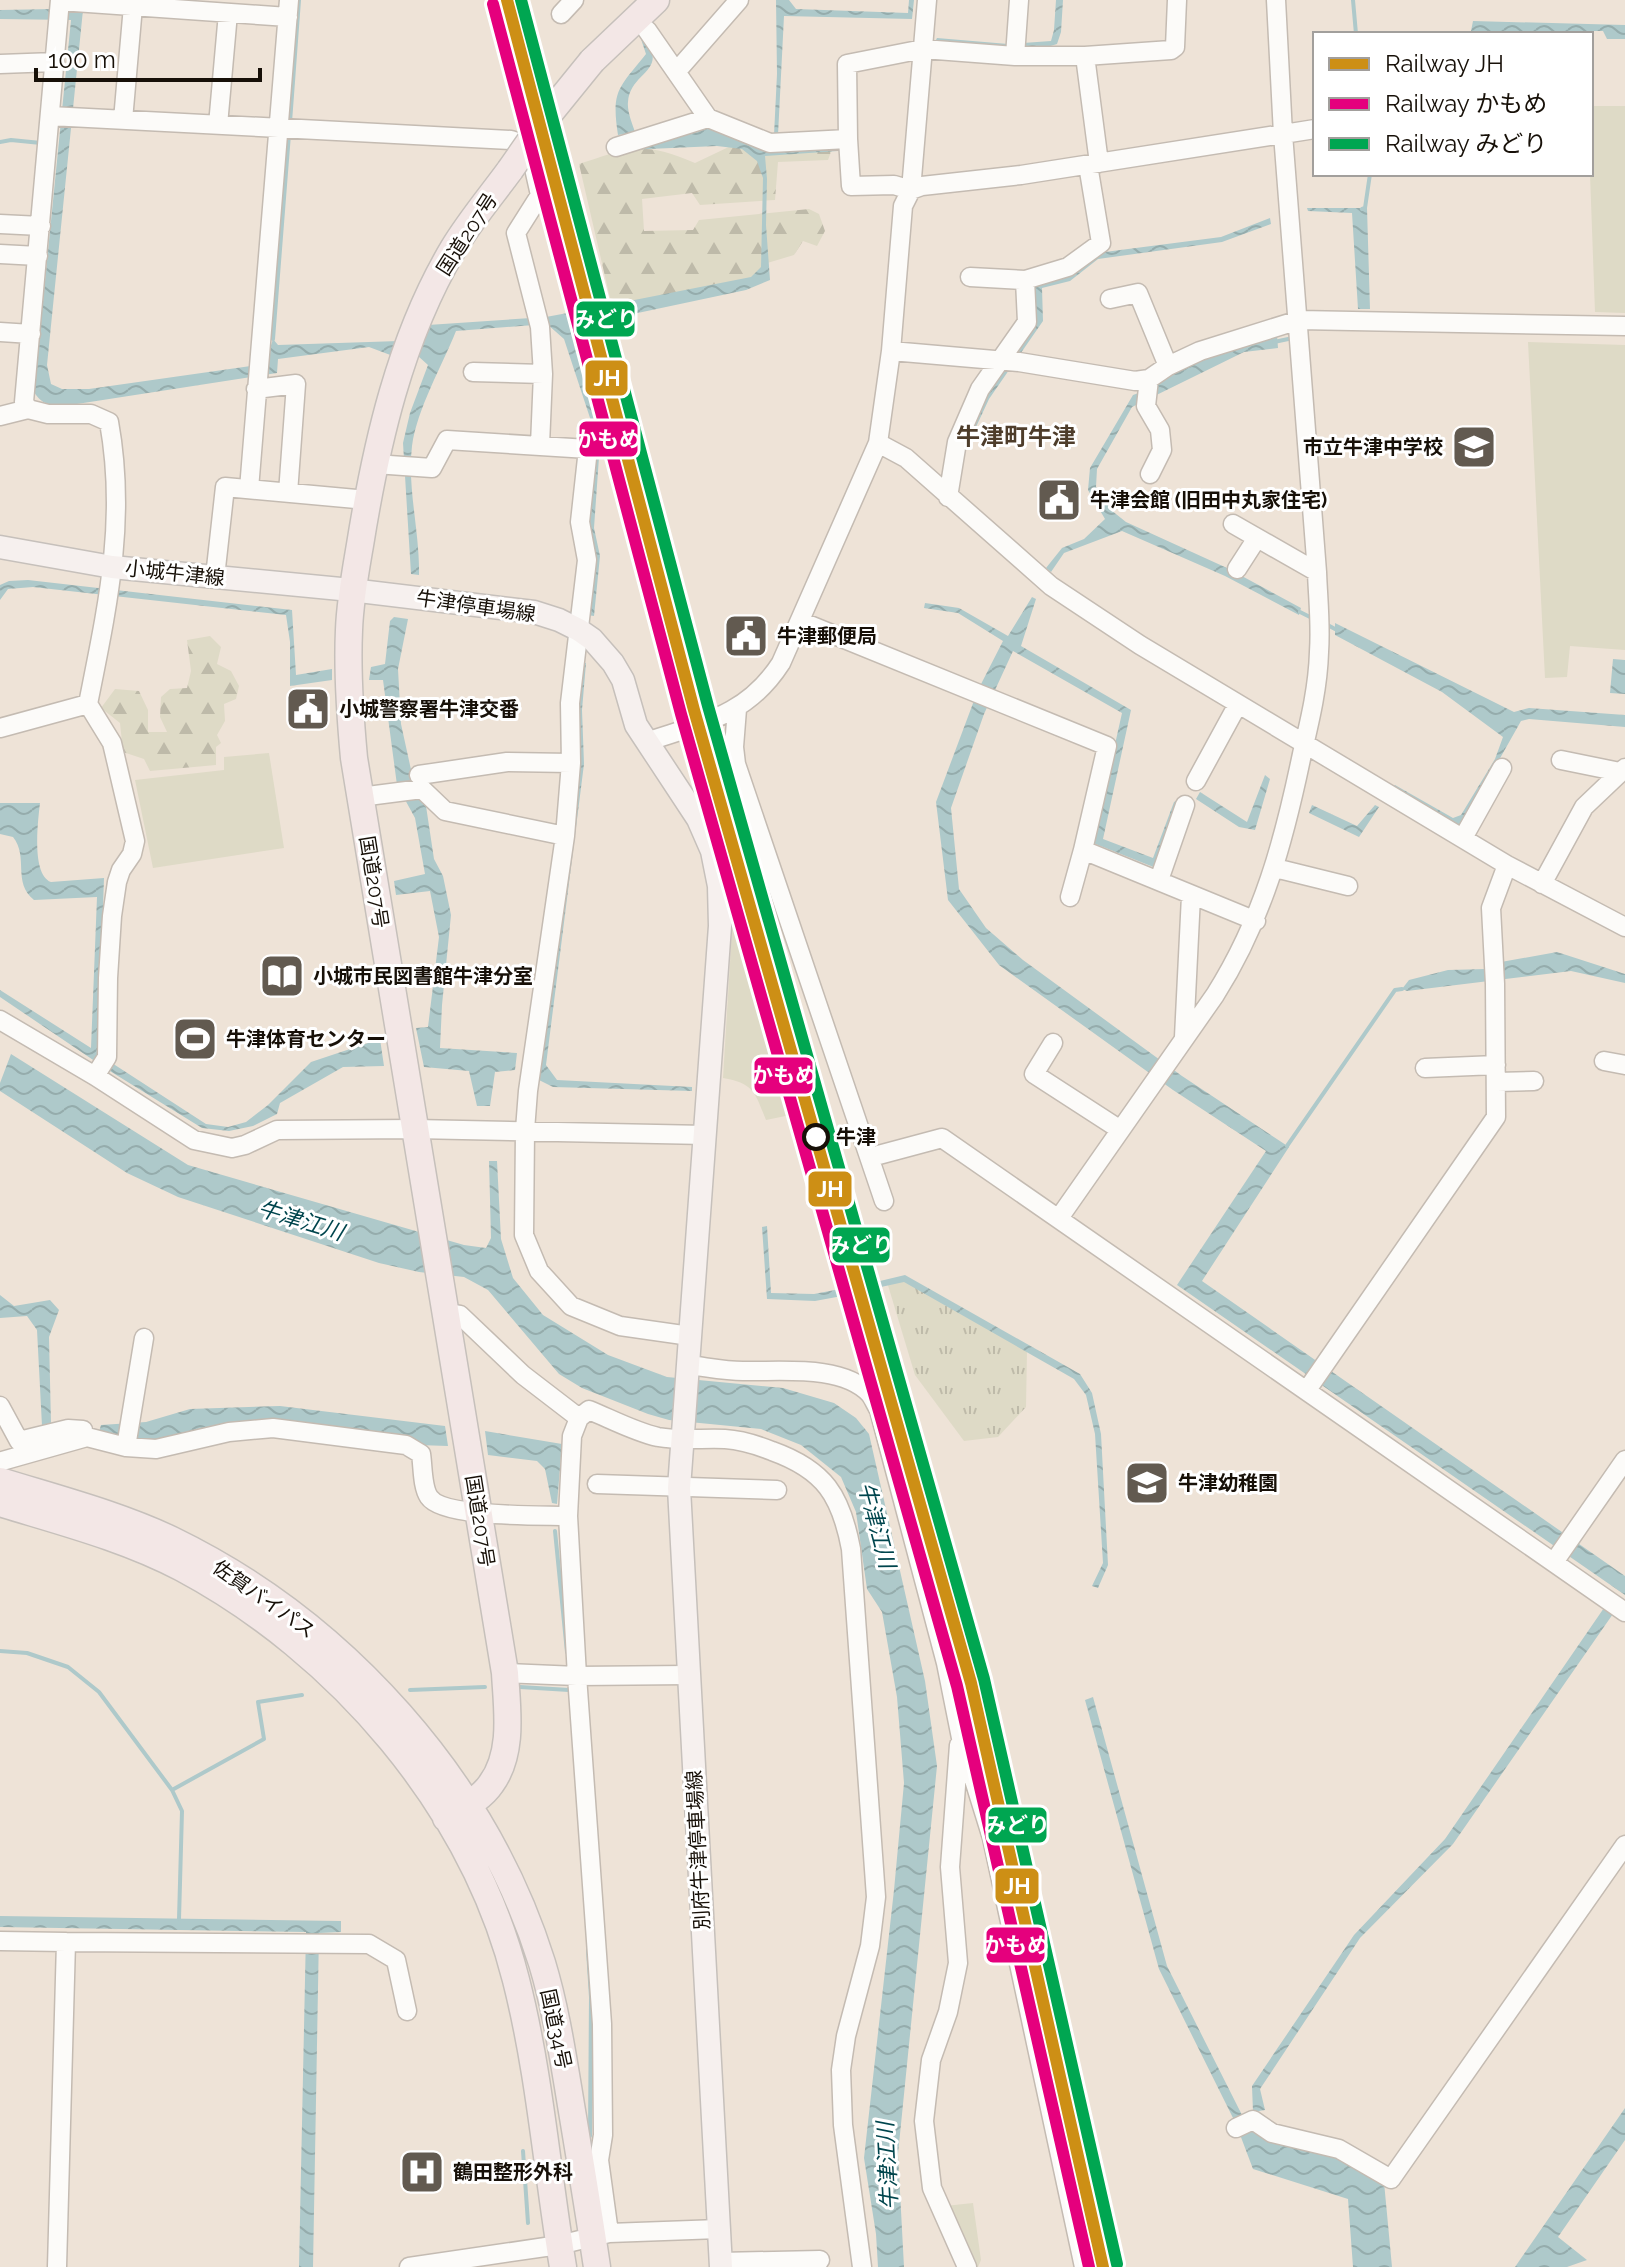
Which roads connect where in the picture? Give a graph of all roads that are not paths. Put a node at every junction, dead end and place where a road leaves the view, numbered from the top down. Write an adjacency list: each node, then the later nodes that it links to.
1 (574, 0): 12 (street)
2 (656, 0): 53 (highway, 国道207号, bridge)
3 (739, 0): 19 (street)
4 (927, 0): 15 (street)
5 (1019, 0): 14 (street)
6 (1177, 0): 16 (street)
7 (1276, 0): 26 (street)
8 (60, 1): 9 (street); 17 (street)
9 (133, 6): 11 (street); 22 (street)
10 (289, 8): 11 (street); 24 (street)
11 (228, 13): 23 (street)
12 (561, 14)
13 (647, 30): 19 (street)
14 (1016, 48): 15 (street); 16 (street)
15 (923, 49): 27 (street); 30 (street)
16 (1085, 56): 29 (street)
17 (55, 62): 18 (street); 20 (street)
18 (0, 64)
19 (676, 72): 21 (street)
20 (50, 116): 22 (street); 32 (street)
21 (708, 118): 27 (street); 28 (street)
22 (123, 120): 23 (street)
23 (218, 125): 24 (street)
24 (287, 128): 46 (street); 48 (street)
25 (1313, 129): 26 (street)
26 (1283, 134): 29 (street); 39 (street)
27 (848, 139): 30 (street)
28 (616, 147)
29 (1094, 164): 30 (street); 36 (street)
30 (911, 190): 42 (street)
31 (0, 224): 32 (street)
32 (41, 226): 34 (street)
33 (0, 254): 34 (street)
34 (38, 256): 41 (street)
35 (970, 277): 36 (street)
36 (1025, 280): 43 (street)
37 (1110, 299): 44 (street)
38 (1625, 326): 39 (street)
39 (1300, 331): 44 (street); 63 (street)
40 (0, 332): 41 (street)
41 (31, 334): 49 (street)
42 (891, 351): 43 (street); 51 (street)
43 (1010, 361): 47 (street); 57 (street)
44 (1168, 366): 47 (street)
45 (473, 372): 46 (street)
46 (543, 374): 52 (street)
47 (1149, 379): 54 (street)
48 (256, 385): 55 (street); 56 (street)
49 (28, 409): 50 (street); 65 (street)
50 (0, 416)
51 (878, 443): 57 (street); 67 (street)
52 (540, 445): 53 (street); 68 (street)
53 (375, 464): 58 (highway, 国道207号)
54 (1150, 474)
55 (249, 489): 56 (street); 64 (street)
56 (288, 493): 58 (street)
57 (948, 497): 70 (street)
58 (367, 500): 66 (highway, 国道207号)
59 (1233, 524): 60 (street)
60 (1257, 538): 62 (street); 63 (street)
61 (0, 547): 65 (main road, 小城牛津線)
62 (1237, 569)
63 (1317, 572): 74 (street)
64 (215, 577): 65 (main road, 小城牛津線); 66 (main road, 小城牛津線)
65 (111, 584): 69 (street)
66 (351, 590): 68 (main road, 牛津停車場線); 81 (highway, 国道207号)
67 (800, 621): 71 (street); 85 (street)
68 (579, 630): 73 (main road, 牛津停車場線); 76 (street)
69 (88, 704): 72 (street); 100 (street)
70 (1238, 704): 74 (street); 79 (street)
71 (737, 709): 73 (street); 108 (street)
72 (0, 728)
73 (646, 742): 107 (main road, 牛津停車場線)
74 (1305, 742): 84 (street); 87 (street)
75 (1561, 760): 78 (street)
76 (571, 763): 80 (street); 83 (street)
77 (1502, 768): 84 (street)
78 (1623, 770): 89 (street)
79 (1196, 781)
80 (420, 782): 81 (street); 83 (street)
81 (360, 797): 104 (highway, 国道207号)
82 (1185, 805): 88 (street)
83 (565, 836): 106 (street)
84 (1463, 838): 86 (street)
85 (1083, 850): 88 (street); 92 (street)
86 (1507, 865): 89 (street); 102 (street)
87 (1275, 868): 90 (street); 93 (street)
88 (1159, 880): 91 (street)
89 (1542, 884): 94 (street)
90 (1348, 886)
91 (1191, 896): 93 (street); 96 (street)
92 (1070, 897)
93 (1256, 921): 96 (street)
94 (1625, 927)
95 (0, 1020): 100 (street)
96 (1184, 1038): 105 (street)
97 (1053, 1043): 105 (street)
98 (1604, 1061): 99 (street)
99 (1625, 1065)
100 (100, 1067): 104 (street)
101 (1425, 1068): 102 (street)
102 (1496, 1073): 103 (street); 115 (street)
103 (1534, 1081)
104 (415, 1129): 106 (street); 111 (highway, 国道207号)
105 (1119, 1129): 110 (street)
106 (525, 1130): 107 (street); 112 (street)
107 (706, 1135): 112 (main road)
108 (871, 1157): 109 (street); 110 (street)
109 (884, 1201)
110 (1059, 1218): 115 (street)
111 (445, 1308): 117 (street); 126 (highway, 国道207号)
112 (690, 1336): 114 (main road)
113 (144, 1338): 120 (street)
114 (687, 1368): 118 (main road, 別府牛津停車場線); 133 (street)
115 (1307, 1390): 128 (street)
116 (0, 1406): 119 (street)
117 (579, 1418): 118 (street); 127 (street)
118 (682, 1437): 124 (main road, 別府牛津停車場線); 148 (street)
119 (96, 1439): 120 (street); 122 (street)
120 (126, 1447): 126 (street)
121 (1625, 1460): 128 (street)
122 (1, 1482): 134 (highway, 佐賀バイパス)
123 (597, 1484): 124 (street)
124 (679, 1488): 125 (street); 131 (main road, 別府牛津停車場線)
125 (777, 1490)
126 (479, 1513): 127 (street); 130 (highway, 国道207号)
127 (568, 1516): 132 (street)
128 (1554, 1562): 129 (street)
129 (1625, 1612)
130 (505, 1673): 132 (street); 134 (highway, 国道207号)
131 (689, 1675): 132 (street); 140 (main road, 別府牛津停車場線)
132 (577, 1676): 141 (street)
133 (961, 1738): 149 (street); 150 (street)
134 (457, 1811): 141 (highway, 国道34号); 142 (highway, 国道34号)
135 (1625, 1845): 139 (street)
136 (0, 1941): 137 (street)
137 (66, 1942): 138 (street); 145 (street)
138 (407, 2011)
139 (1244, 2124)
140 (719, 2229): 141 (street); 144 (main road, 別府牛津停車場線)
141 (601, 2236): 142 (street); 147 (highway, 国道34号)
142 (561, 2256): 146 (street)
143 (820, 2260): 144 (street)
144 (721, 2264)
145 (57, 2267)
146 (409, 2267)
147 (597, 2267)
148 (862, 2267)
149 (967, 2267)
150 (1084, 2267)

